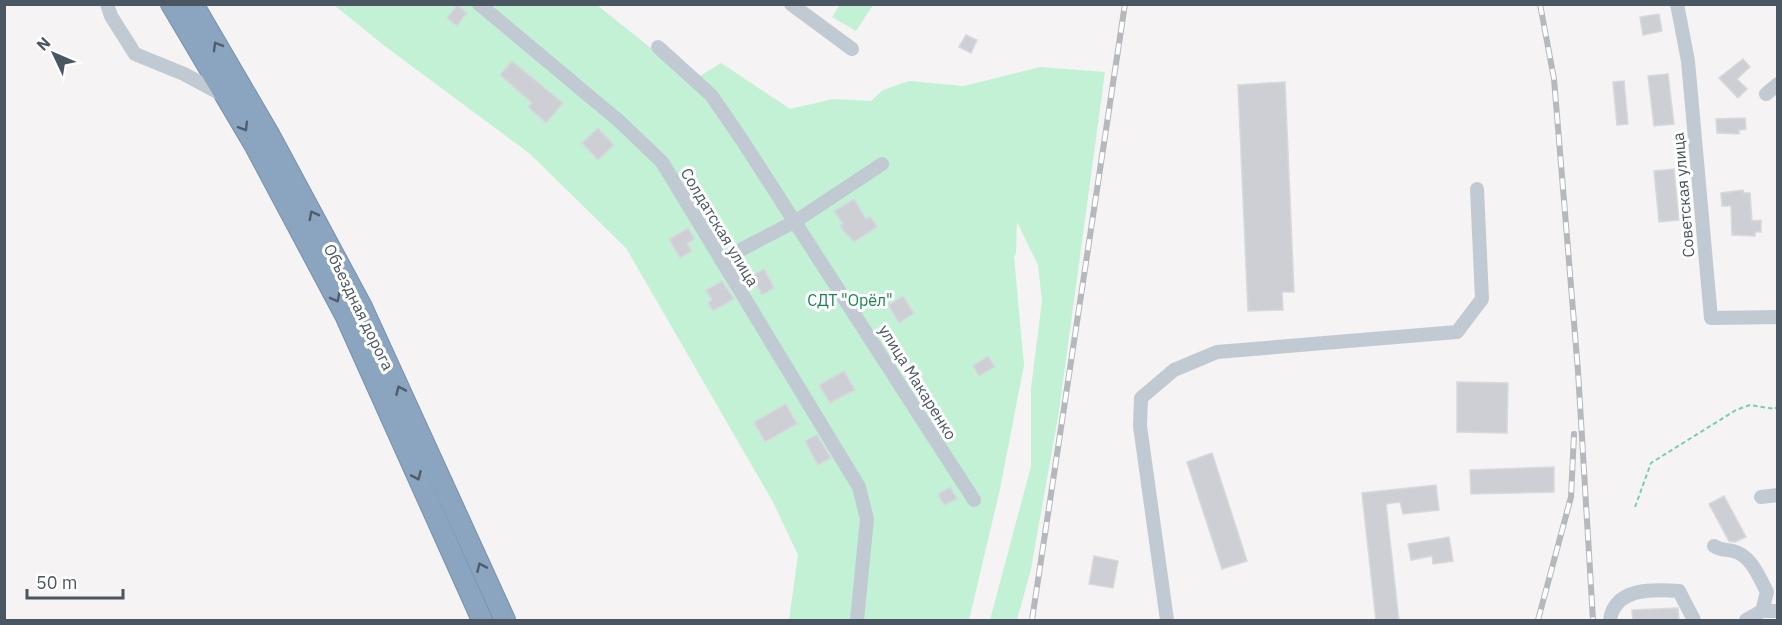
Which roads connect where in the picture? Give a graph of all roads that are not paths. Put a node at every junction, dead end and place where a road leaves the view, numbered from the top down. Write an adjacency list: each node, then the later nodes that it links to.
1 (107, 4): 11 (street)
2 (171, 4): 11 (highway, Объездная дорога)
3 (193, 4): 25 (highway, Объездная дорога, one-way to 3)
4 (479, 4): 15 (street, Солдатская улица)
5 (791, 4): 8 (street)
6 (1677, 4): 16 (street, Советская улица)
7 (658, 47): 14 (street, улица Макаренко)
8 (852, 49)
9 (1778, 84): 10 (street)
10 (1766, 94)
11 (225, 96): 24 (highway, Объездная дорога, one-way to 24)
12 (882, 164): 14 (street)
13 (1477, 189): 27 (street)
14 (796, 221): 15 (street); 19 (street, улица Макаренко)
15 (721, 260): 26 (street, Солдатская улица)
16 (1778, 317)
17 (1778, 495): 18 (street)
18 (1761, 497)
19 (974, 500)
20 (1714, 546): 21 (street)
21 (1762, 611): 22 (street); 29 (street)
22 (1778, 611)
23 (1696, 620): 28 (street)
24 (482, 621)
25 (505, 621)
26 (856, 621)
27 (1167, 621)
28 (1610, 621)
29 (1746, 621)

